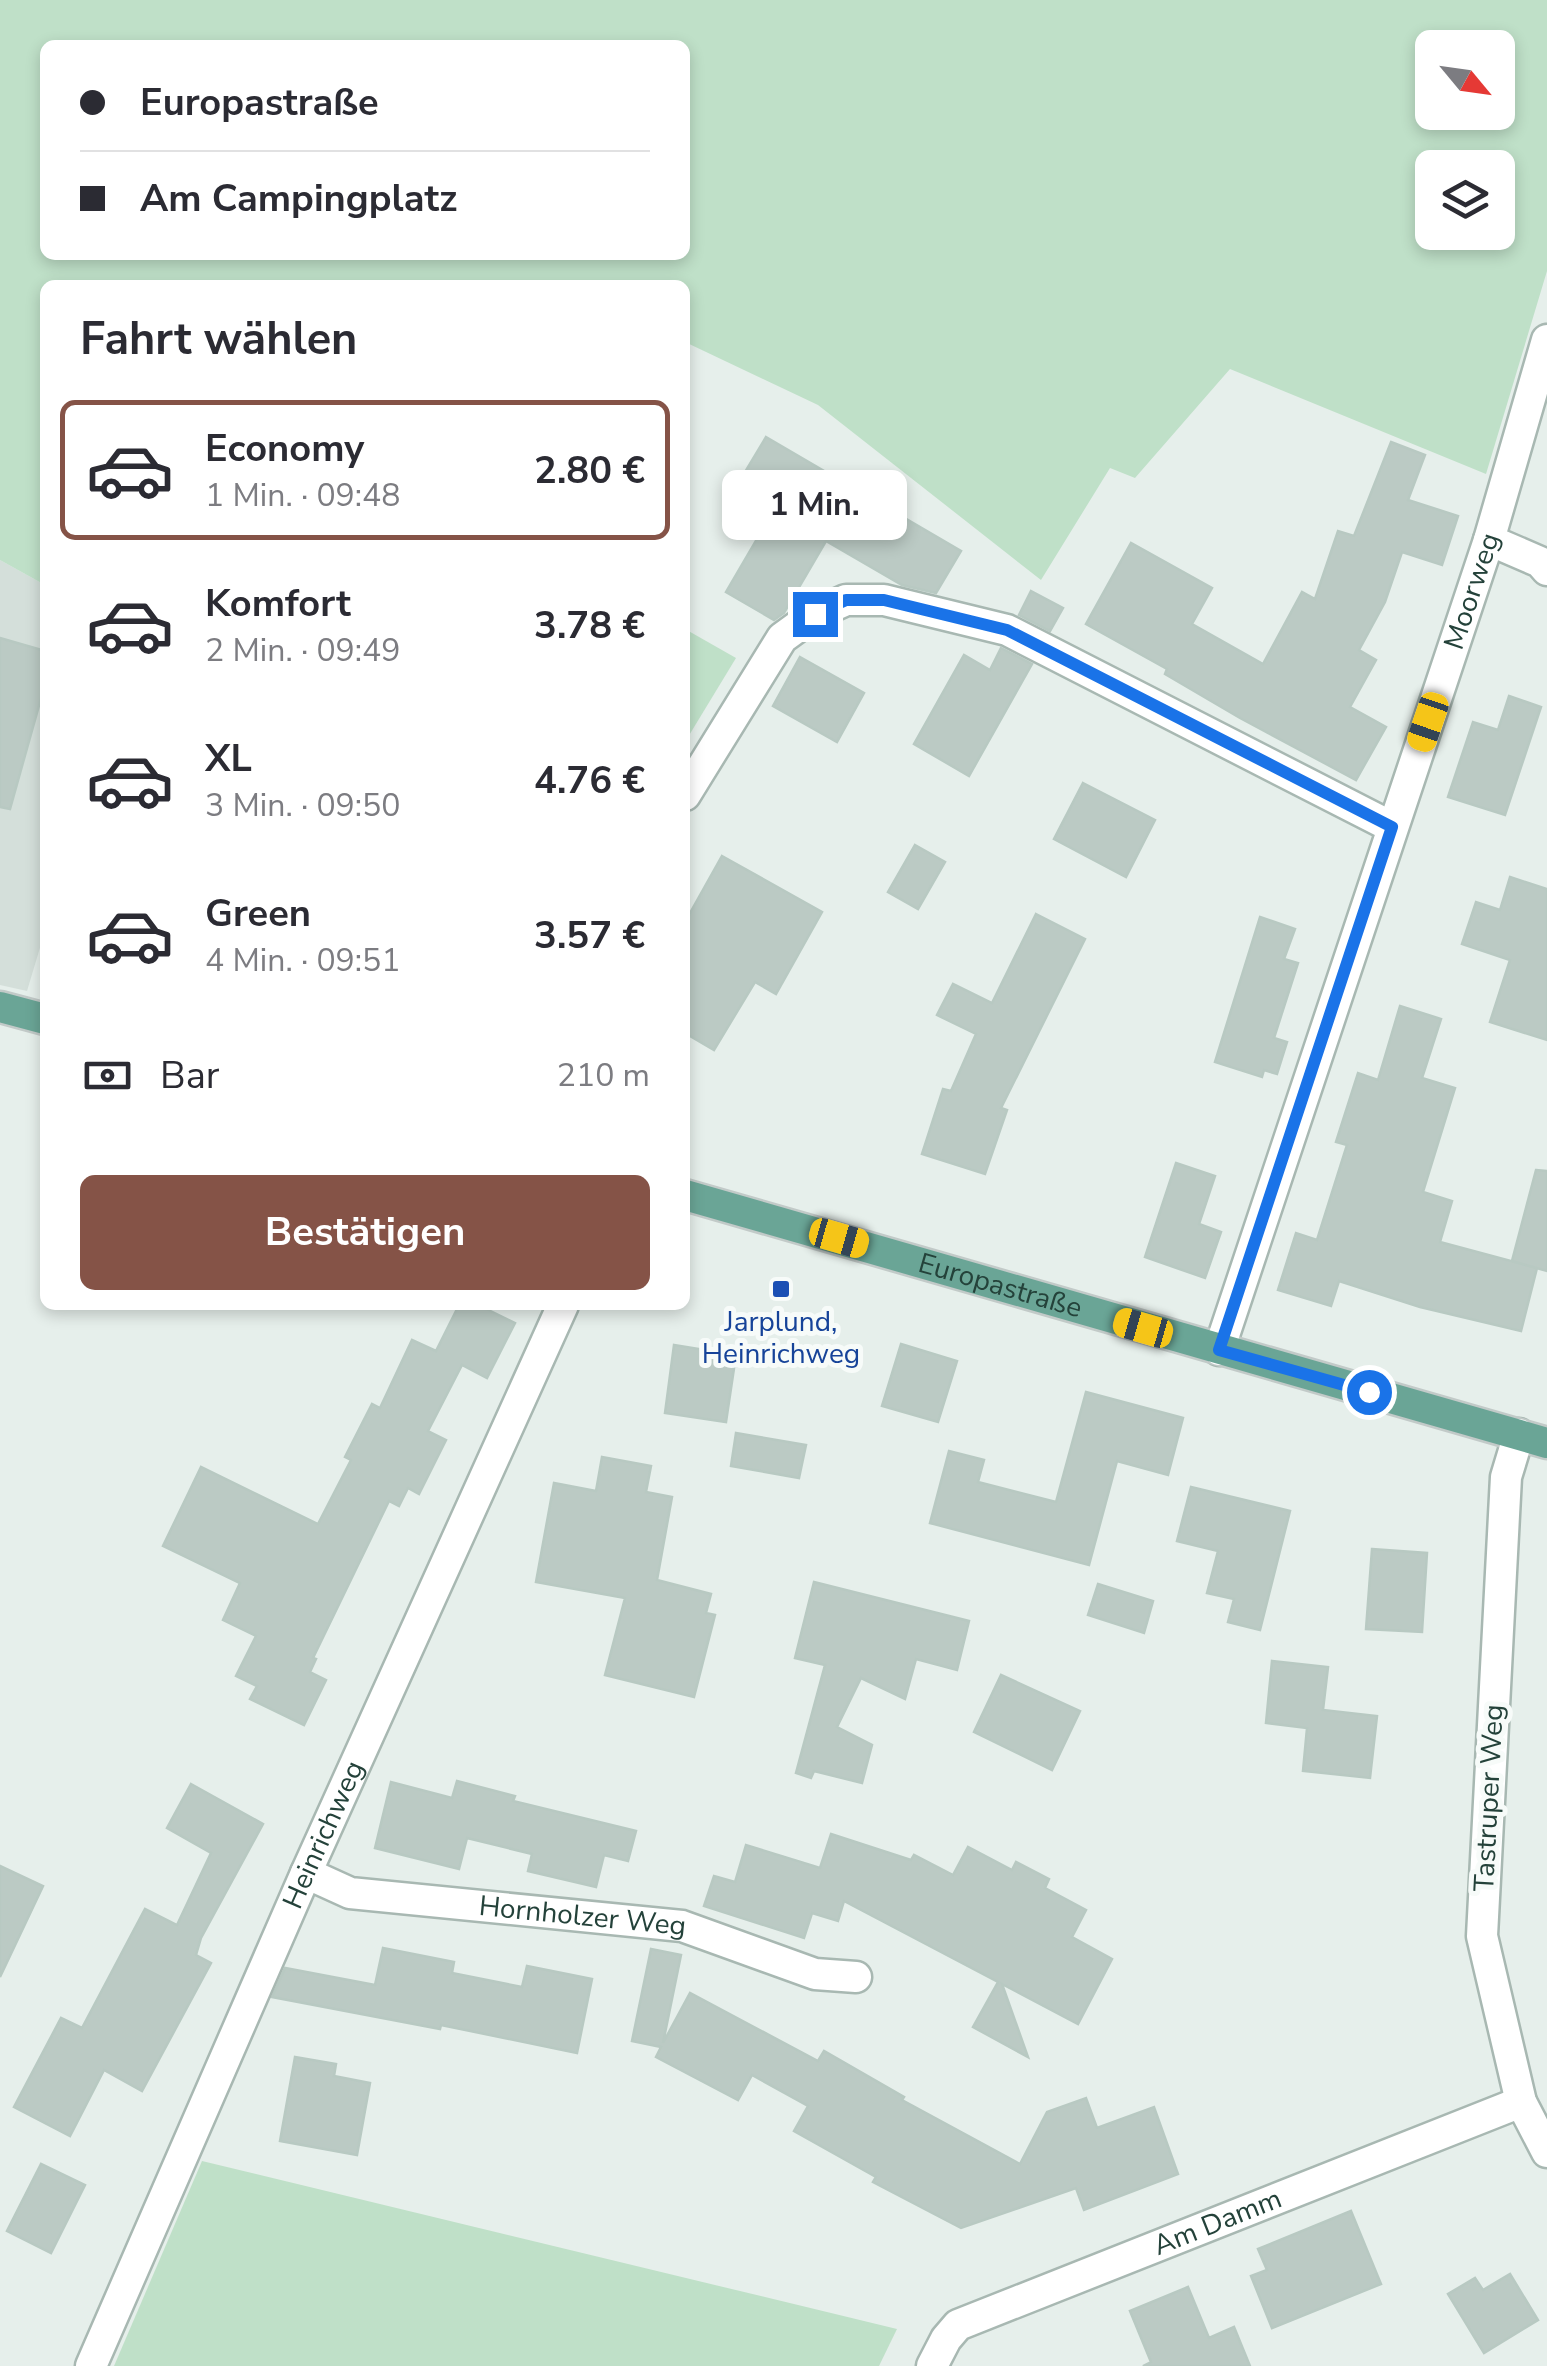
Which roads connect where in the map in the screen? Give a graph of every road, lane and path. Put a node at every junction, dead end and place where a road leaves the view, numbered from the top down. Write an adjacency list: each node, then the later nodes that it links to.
1 (1547, 340): 2 (street, Moorweg)
2 (1489, 540): 3 (street); 5 (street, Moorweg)
3 (1547, 570)
4 (690, 787): 5 (street)
5 (1392, 827): 10 (street, Moorweg)
6 (0, 1007): 7 (main road)
7 (40, 1018)
8 (690, 1195): 10 (main road, Europastraße)
9 (562, 1310): 12 (street, Heinrichweg)
10 (1219, 1350): 11 (main road, Europastraße)
11 (1533, 1439): 14 (street, Tastruper Weg)
12 (306, 1873): 13 (street, Hornholzer Weg); 16 (street, Heinrichweg)
13 (856, 1978)
14 (1520, 2102): 15 (street, Tastruper Weg); 17 (street, Am Damm)
15 (1547, 2152)
16 (91, 2366)
17 (932, 2366)

